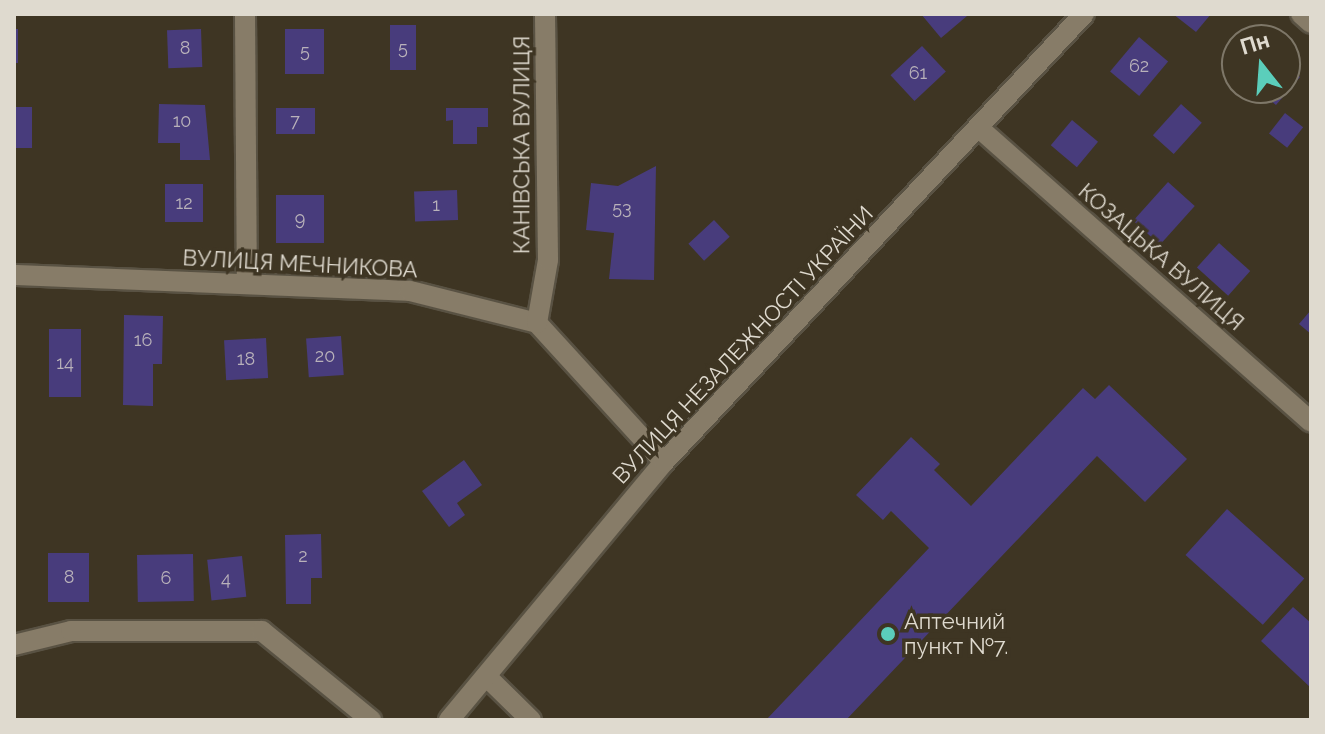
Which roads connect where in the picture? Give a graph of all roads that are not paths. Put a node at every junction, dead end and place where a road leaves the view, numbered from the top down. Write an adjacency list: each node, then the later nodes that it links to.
1 (245, 14): 8 (street)
2 (545, 14): 9 (street, КАНІВСЬКА ВУЛИЦЯ)
3 (1084, 14): 6 (street, ВУЛИЦЯ НЕЗАЛЕЖНОСТІ УКРАЇНИ)
4 (1301, 14): 5 (street)
5 (1311, 23)
6 (979, 128): 10 (street, КОЗАЦЬКА ВУЛИЦЯ); 11 (street, ВУЛИЦЯ НЕЗАЛЕЖНОСТІ УКРАЇНИ)
7 (14, 275): 8 (street, ВУЛИЦЯ МЕЧНИКОВА)
8 (247, 283): 9 (street, ВУЛИЦЯ МЕЧНИКОВА)
9 (537, 323): 11 (street)
10 (1311, 422)
11 (664, 462): 13 (street, ВУЛИЦЯ НЕЗАЛЕЖНОСТІ УКРАЇНИ)
12 (14, 645): 14 (street)
13 (486, 676): 15 (street, ВУЛИЦЯ НЕЗАЛЕЖНОСТІ УКРАЇНИ); 16 (street)
14 (371, 720)
15 (449, 720)
16 (531, 720)

